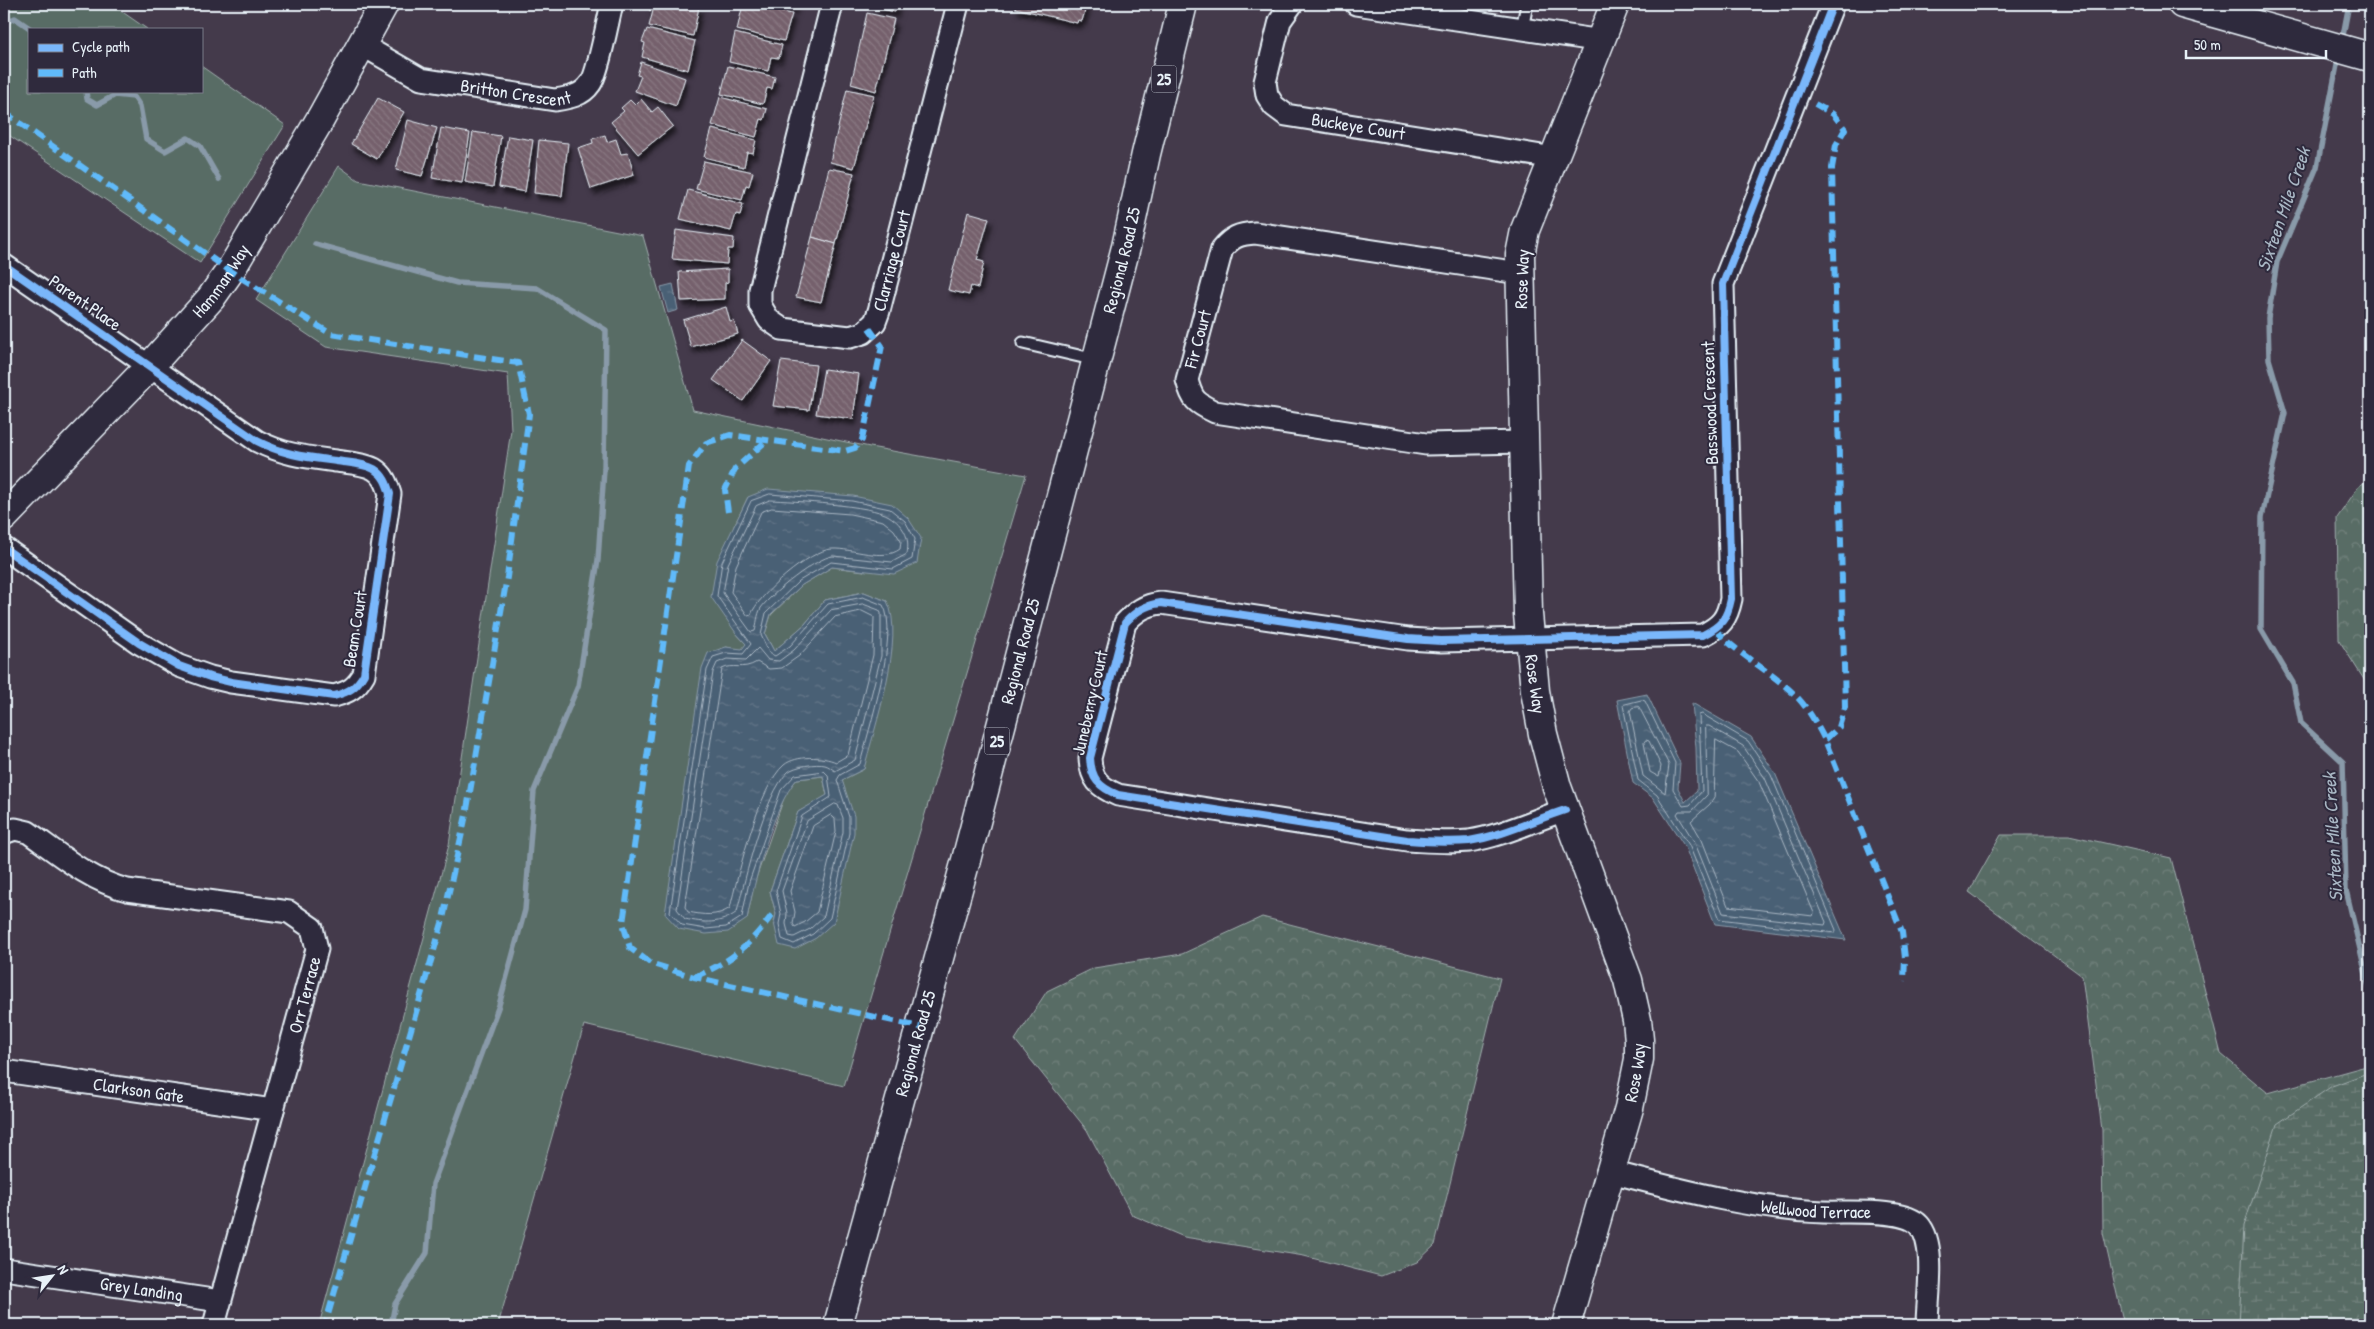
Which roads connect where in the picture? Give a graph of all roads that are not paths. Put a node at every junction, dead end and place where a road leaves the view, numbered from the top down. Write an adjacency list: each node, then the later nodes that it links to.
1 (384, 4): 14 (street, Hamman Way)
2 (612, 4): 14 (street, Britton Crescent)
3 (832, 4): 4 (street, Clarriage Court)
4 (958, 4)
5 (1183, 4): 20 (street, Regional Road 25 / 25)
6 (1292, 4): 16 (street, Buckeye Court)
7 (1356, 4): 12 (street)
8 (1527, 4): 12 (lane)
9 (1615, 4): 13 (street, Rose Way)
10 (1833, 4): 25 (street, Basswood Crescent)
11 (2182, 4): 15 (street)
12 (1522, 29): 13 (street)
13 (1602, 41): 16 (street, Rose Way)
14 (362, 45): 21 (street, Hamman Way)
15 (2370, 57)
16 (1554, 158): 18 (street, Rose Way)
17 (4, 265): 21 (street, Parent Place)
18 (1520, 273): 22 (street, Rose Way); 22 (street, Fir Court)
19 (1023, 343): 20 (lane)
20 (1096, 360): 34 (street, Regional Road 25 / 25)
21 (150, 366): 23 (street, Hamman Way); 24 (street, Beam Court)
22 (1524, 442): 25 (street, Rose Way)
23 (4, 517)
24 (4, 548)
25 (1529, 639): 26 (street, Rose Way); 26 (street, Juneberry Court)
26 (1565, 810): 30 (street, Rose Way)
27 (4, 832): 29 (street, Orr Terrace)
28 (4, 1071): 29 (street, Clarkson Gate)
29 (274, 1110): 32 (street, Orr Terrace)
30 (1611, 1172): 35 (street, Rose Way); 36 (street, Wellwood Terrace)
31 (4, 1269): 32 (street, Grey Landing)
32 (220, 1301): 33 (street, Orr Terrace)
33 (214, 1325)
34 (838, 1325)
35 (1566, 1325)
36 (1927, 1325)

